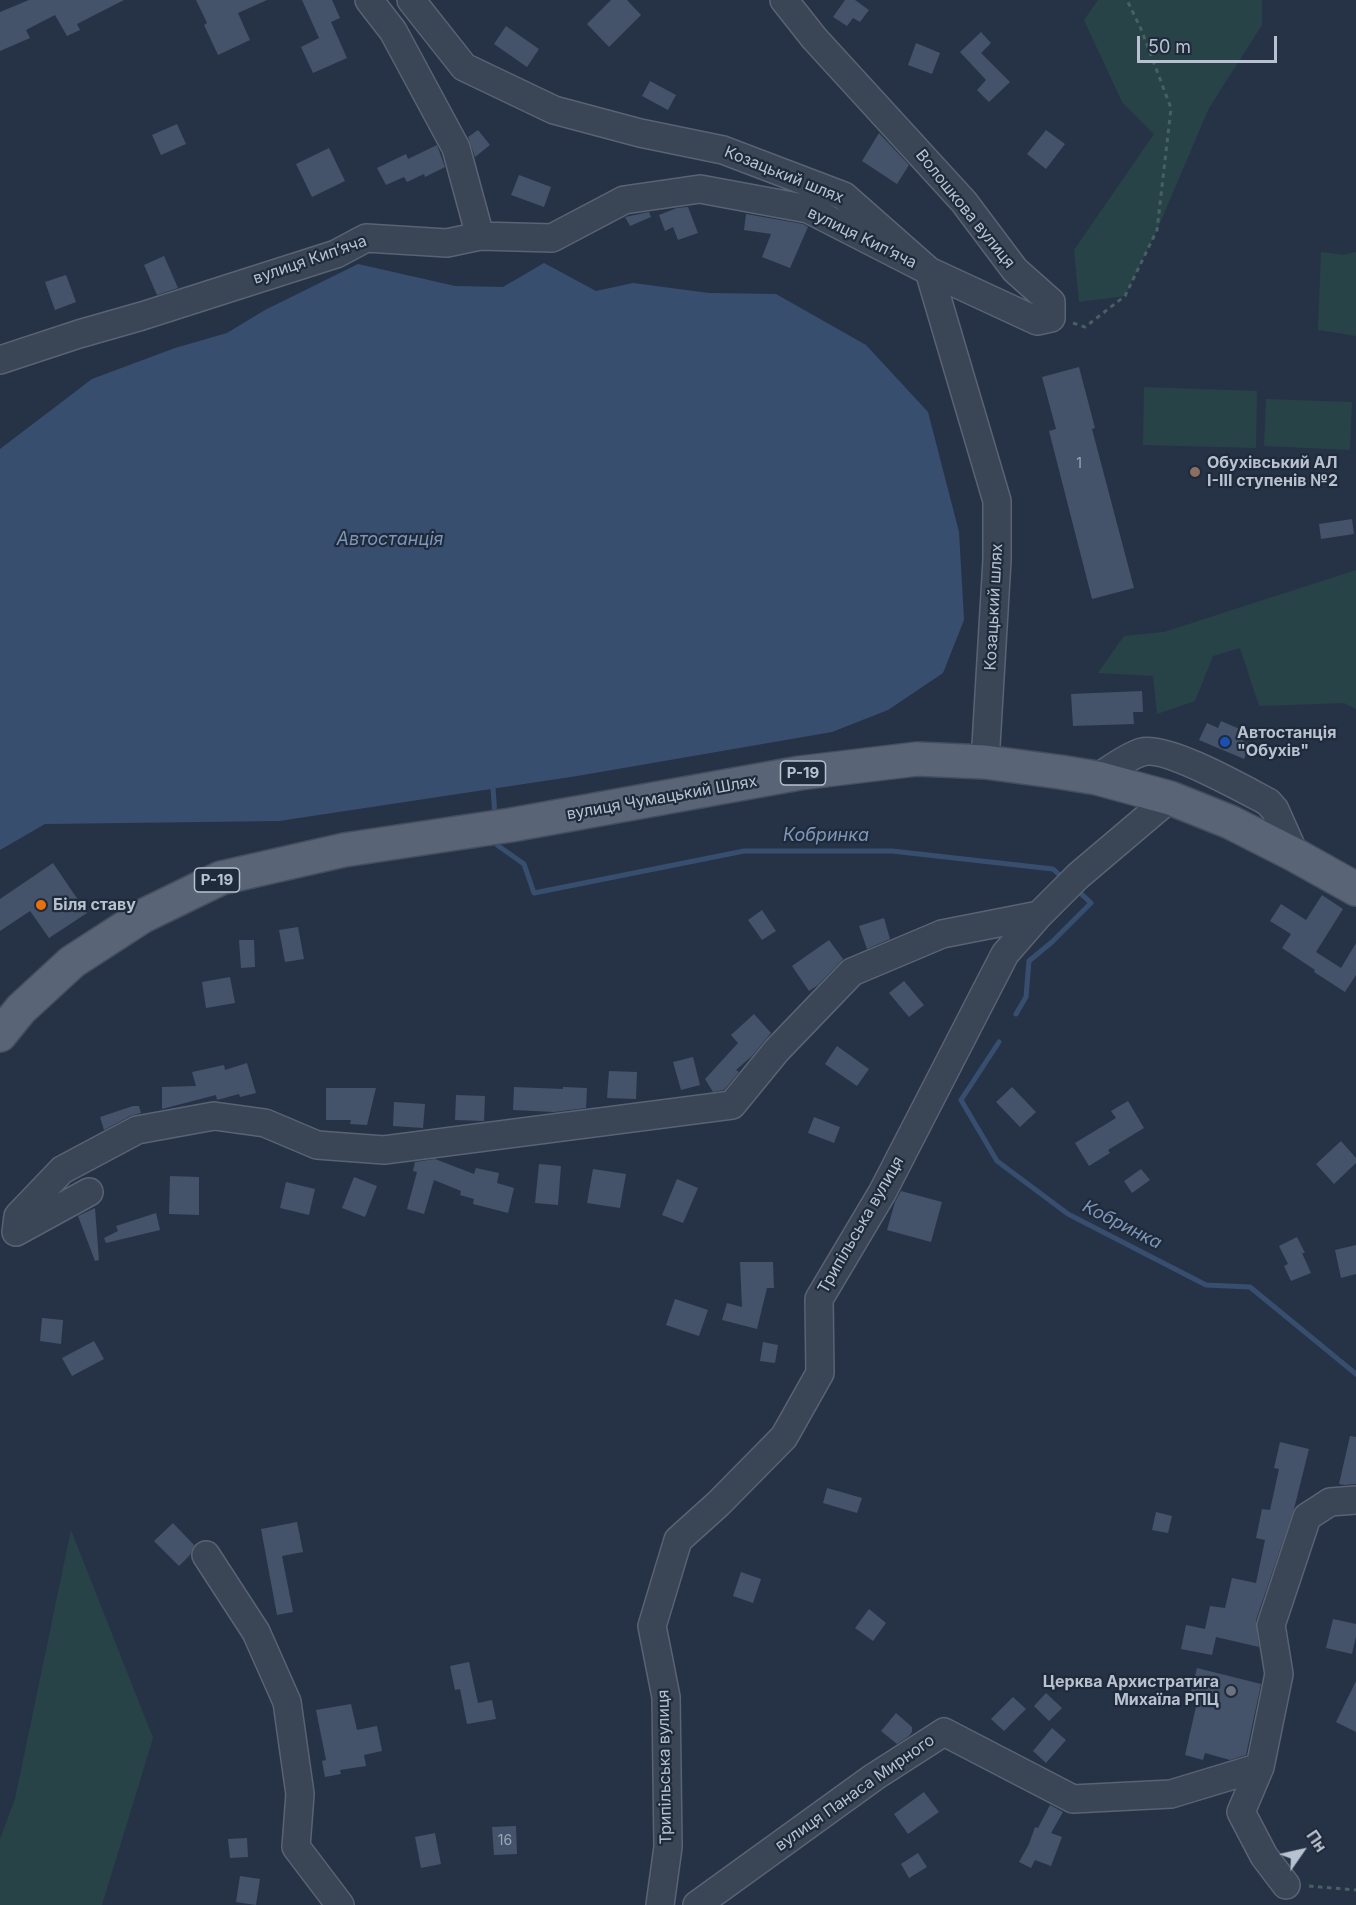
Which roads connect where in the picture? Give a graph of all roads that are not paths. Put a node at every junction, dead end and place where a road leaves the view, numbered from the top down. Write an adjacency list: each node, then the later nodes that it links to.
1 (369, 0): 4 (street)
2 (411, 0): 5 (street, Козацький шлях)
3 (784, 0): 5 (street, Волошкова вулиця)
4 (480, 236): 5 (street, вулиця Кипʼяча); 6 (street, вулиця Кипʼяча)
5 (929, 271): 7 (street, Козацький шлях)
6 (0, 360)
7 (985, 762): 8 (main road, вулиця Чумацький Шлях / Р-19); 13 (main road, вулиця Чумацький Шлях / Р-19)
8 (1097, 778): 9 (main road, вулиця Чумацький Шлях / Р-19); 10 (street)
9 (1170, 798): 10 (main road, вулиця Чумацький Шлях / Р-19); 12 (street, Трипільська вулиця)
10 (1295, 855): 11 (main road, вулиця Чумацький Шлях / Р-19)
11 (1356, 889)
12 (1040, 915): 14 (street); 20 (street, Трипільська вулиця)
13 (0, 1035)
14 (89, 1192)
15 (1356, 1500): 17 (street)
16 (206, 1555): 19 (street)
17 (1260, 1767): 18 (street); 21 (street, вулиця Панаса Мирного)
18 (1286, 1885)
19 (340, 1905)
20 (660, 1905)
21 (697, 1905)

